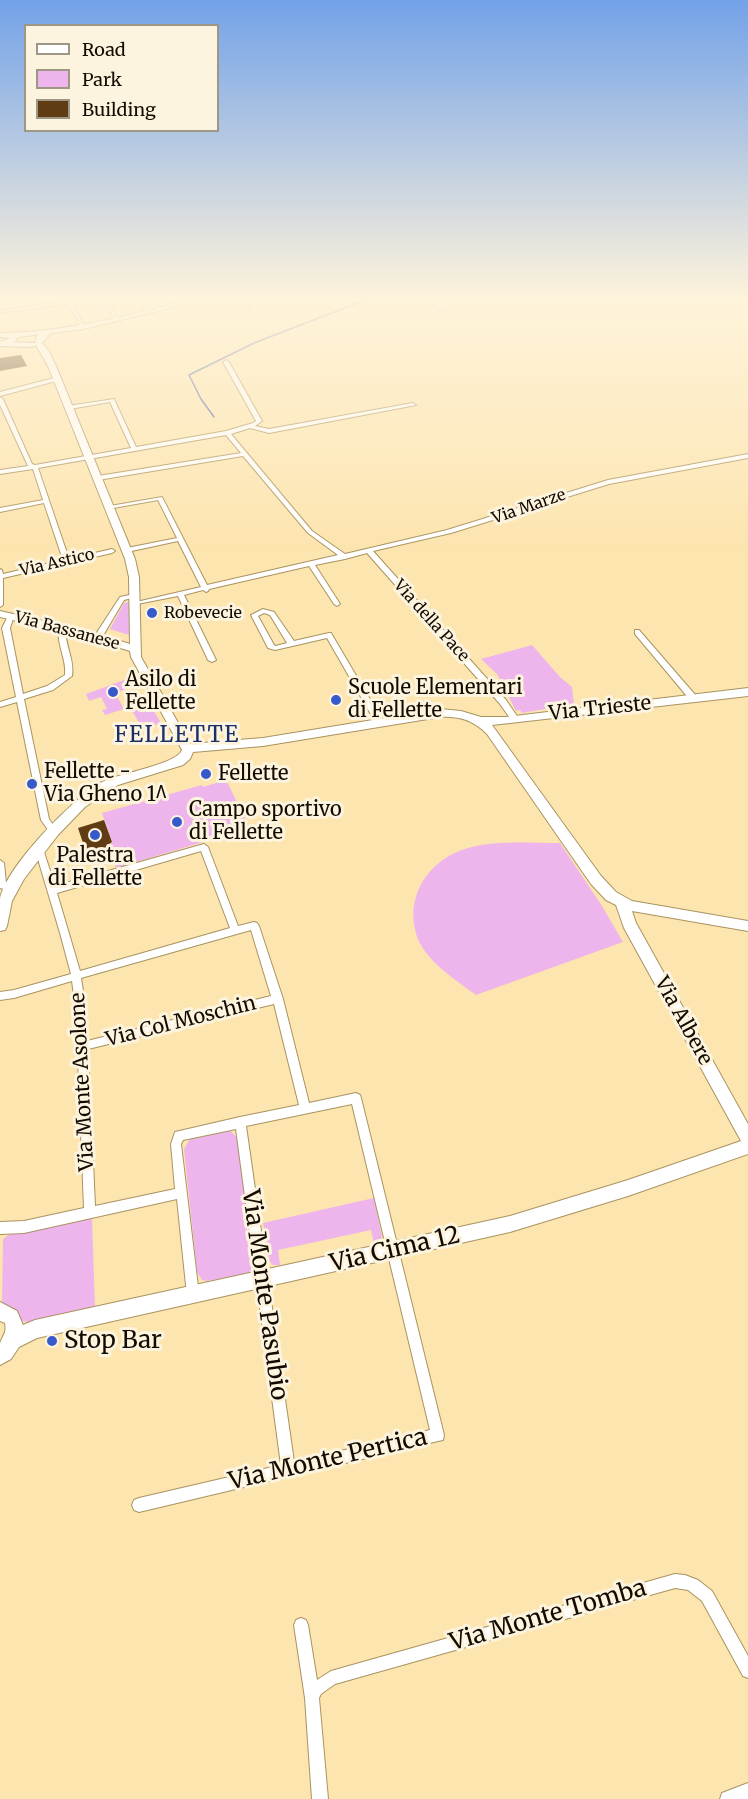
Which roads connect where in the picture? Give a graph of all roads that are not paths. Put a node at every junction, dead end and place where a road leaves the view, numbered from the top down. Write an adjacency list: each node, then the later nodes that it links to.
1 (40, 383): 4 (street)
2 (60, 383): 7 (street)
3 (241, 383): 8 (street)
4 (0, 394)
5 (0, 399): 14 (street)
6 (413, 405): 8 (street)
7 (70, 407): 10 (street); 13 (street)
8 (250, 426): 9 (street)
9 (227, 433): 10 (street); 11 (street)
10 (134, 449): 13 (street)
11 (244, 454): 16 (street); 24 (street)
12 (748, 456): 23 (street, Via Marze)
13 (90, 458): 14 (street); 16 (street)
14 (33, 466): 15 (street); 17 (street)
15 (0, 472)
16 (98, 478): 18 (street)
17 (46, 501): 19 (street); 25 (street)
18 (110, 508): 20 (street); 21 (street)
19 (0, 510)
20 (180, 539): 21 (street); 28 (street)
21 (127, 550): 30 (street)
22 (112, 551): 25 (street, Via Astico)
23 (369, 551): 24 (street, Via Marze); 43 (street, Via della Pace)
24 (345, 557): 26 (street, Via Marze)
25 (66, 561): 27 (street, Via Astico)
26 (312, 565): 28 (street, Via Marze); 31 (street)
27 (1, 574): 32 (street)
28 (206, 590): 29 (street, Via Marze)
29 (181, 596): 30 (street, Via Marze); 38 (street)
30 (134, 600): 35 (street); 37 (street)
31 (337, 604)
32 (6, 611): 34 (street, Via Bassanese); 40 (street)
33 (637, 632): 41 (street, Via Trieste)
34 (62, 633): 35 (street, Via Bassanese); 40 (street)
35 (98, 637): 37 (street, Via Bassanese)
36 (291, 644): 36 (street); 45 (street)
37 (135, 649): 47 (street)
38 (212, 660)
39 (748, 692): 41 (street, Via Trieste)
40 (20, 698): 42 (street); 51 (street)
41 (694, 699): 43 (street, Via Trieste)
42 (0, 705)
43 (510, 720): 44 (street, Via Trieste); 46 (street, Via Trieste)
44 (480, 721): 45 (street); 46 (street)
45 (380, 723): 49 (street)
46 (491, 730): 56 (street)
47 (180, 732): 48 (street); 50 (street)
48 (218, 746): 49 (street); 50 (street)
49 (233, 746): 50 (street)
50 (187, 752): 51 (street)
51 (54, 832): 52 (street)
52 (39, 849): 54 (street); 55 (street, Via Monte Asolone)
53 (0, 863): 54 (street)
54 (11, 888): 57 (street)
55 (51, 891): 59 (street); 60 (street, Via Monte Asolone)
56 (622, 902): 58 (street); 66 (street, Via Albere)
57 (0, 926)
58 (748, 926)
59 (235, 930): 60 (street); 62 (street)
60 (76, 976): 61 (street); 63 (street, Via Monte Asolone)
61 (0, 996)
62 (278, 999): 63 (street, Via Col Moschin); 64 (street)
63 (83, 1046): 69 (street, Via Monte Asolone)
64 (305, 1108): 65 (street); 71 (street)
65 (240, 1122): 68 (street); 72 (street, Via Monte Pasubio)
66 (748, 1139)
67 (748, 1146): 71 (street, Via Cima 12)
68 (181, 1193): 69 (street); 73 (street)
69 (90, 1212): 70 (street)
70 (0, 1228)
71 (394, 1251): 72 (street, Via Cima 12); 76 (street, Via Monte Pertica)
72 (262, 1279): 73 (street, Via Cima 12); 76 (street, Via Monte Pasubio)
73 (193, 1295): 74 (street, Via Cima 12)
74 (6, 1319): 75 (street)
75 (1, 1356)
76 (288, 1469): 77 (street, Via Monte Pertica)
77 (139, 1505)
78 (301, 1625): 80 (street)
79 (748, 1671): 80 (street, Via Monte Tomba)
80 (312, 1698): 82 (street)
81 (748, 1791): 83 (street)
82 (320, 1799)
83 (728, 1799)

